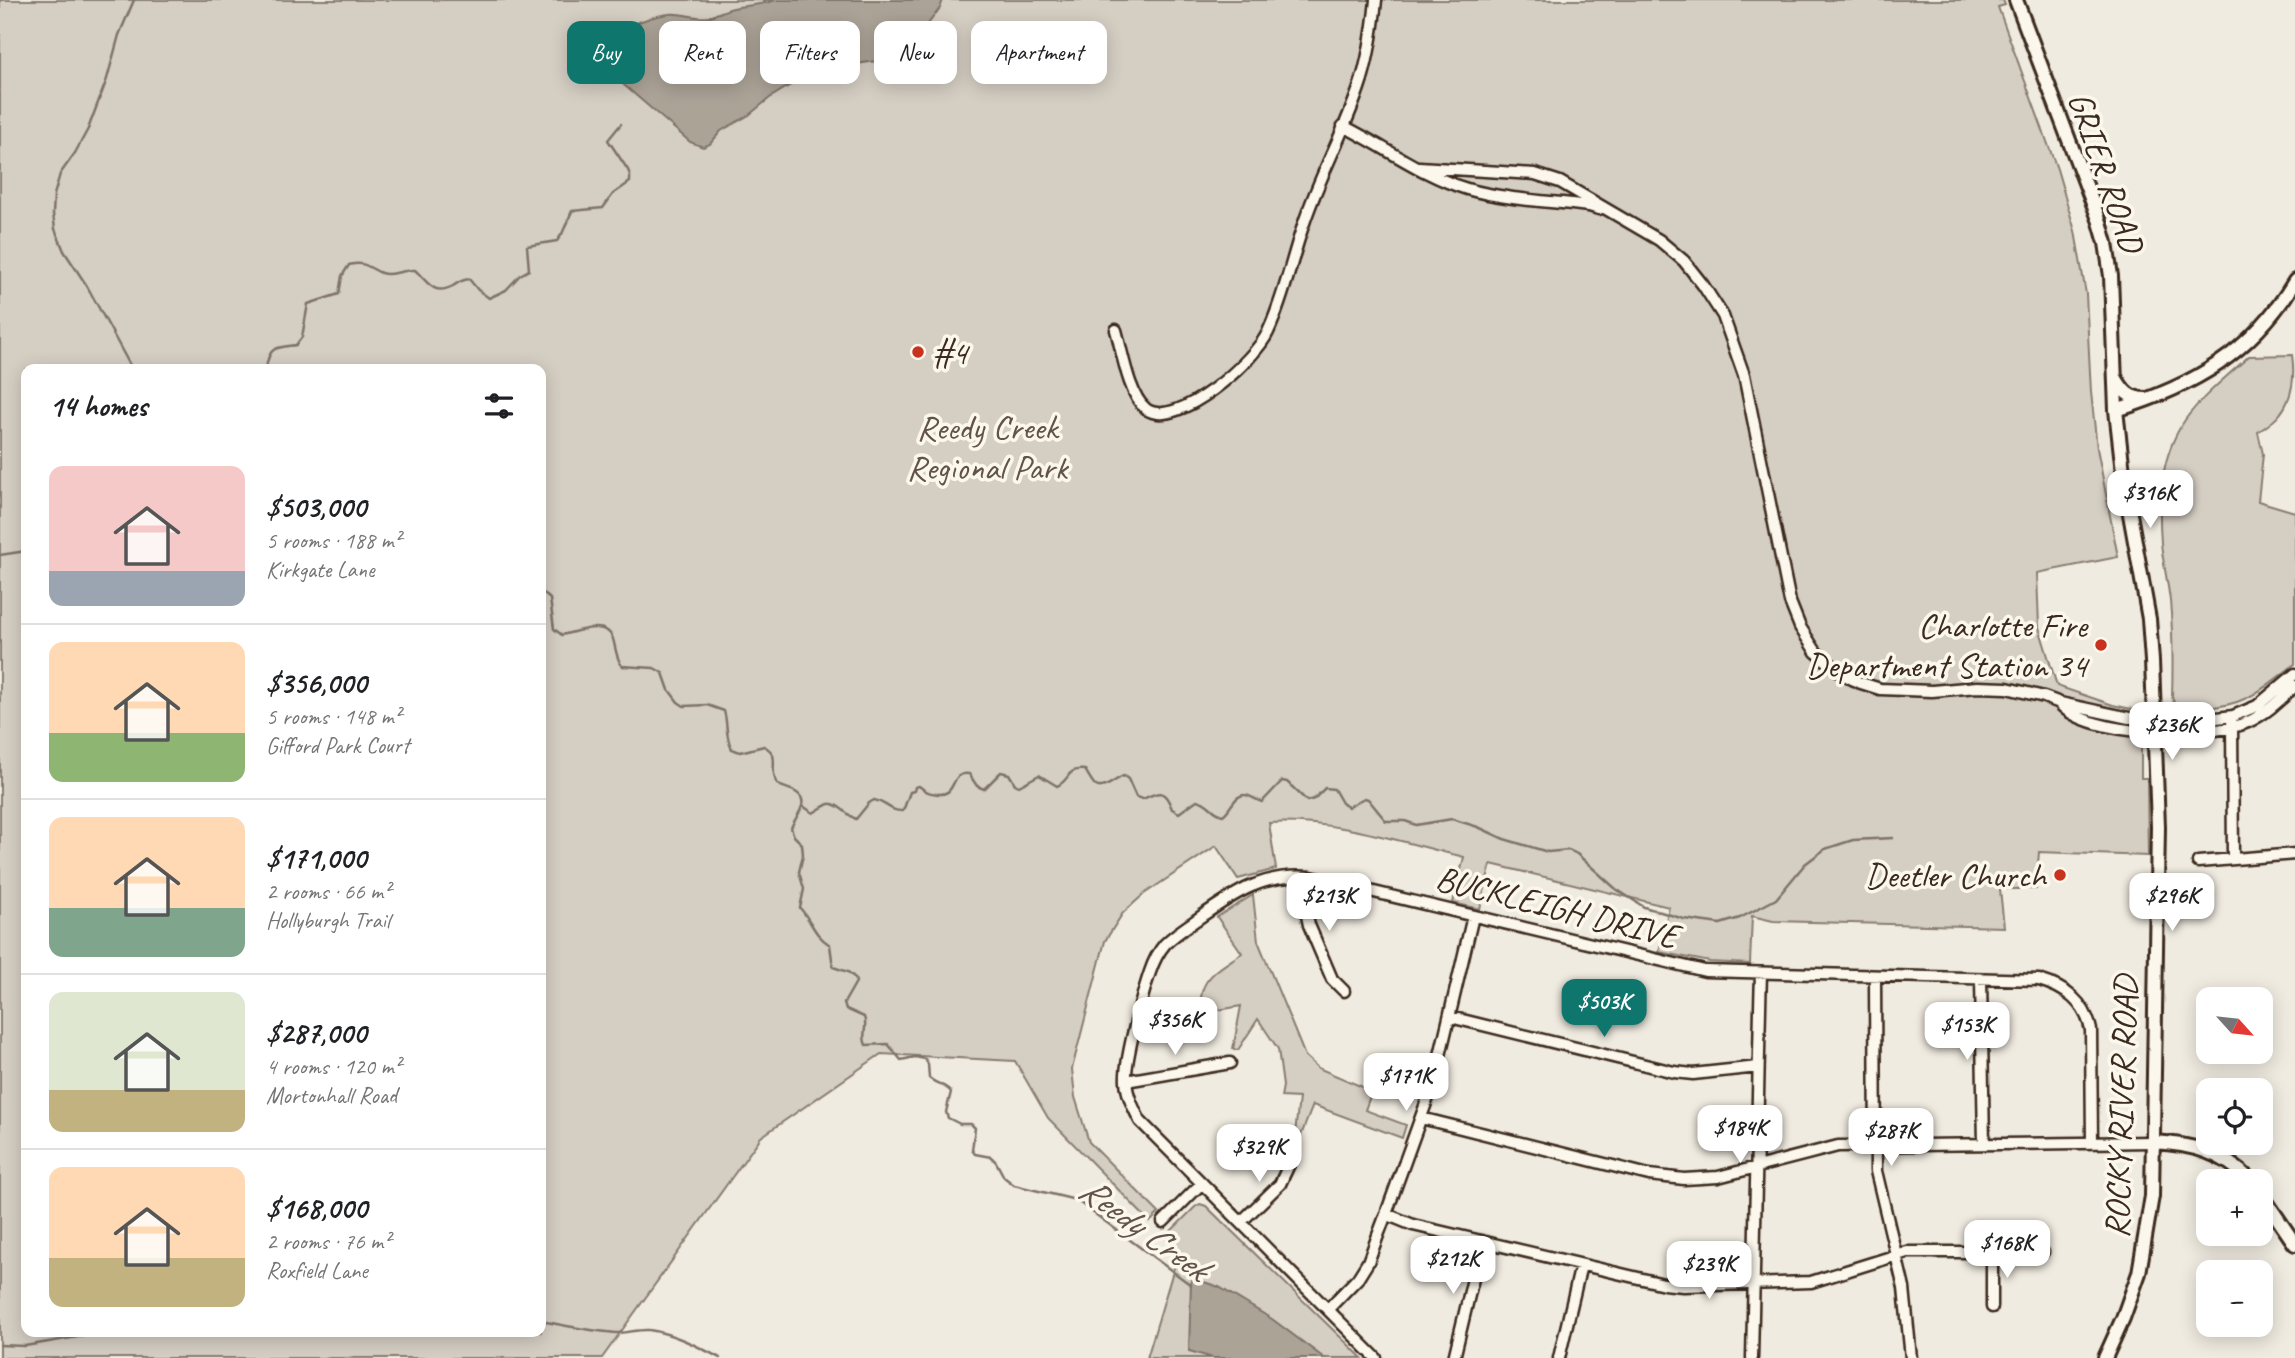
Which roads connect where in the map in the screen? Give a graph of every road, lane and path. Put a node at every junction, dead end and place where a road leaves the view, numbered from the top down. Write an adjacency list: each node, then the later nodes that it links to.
1 (1376, 0): 3 (street)
2 (2016, 0): 8 (street, GRIER ROAD)
3 (1343, 125): 4 (street); 7 (street)
4 (1419, 167): 5 (street); 5 (street)
5 (1622, 218): 14 (street)
6 (2295, 281): 9 (street)
7 (1116, 330)
8 (2115, 377): 9 (street); 10 (street, GRIER ROAD)
9 (2150, 400): 10 (street)
10 (2116, 410): 14 (street, ROCKY RIVER ROAD)
11 (2295, 674): 13 (street)
12 (2295, 686): 13 (street)
13 (2232, 722): 14 (street); 16 (street)
14 (2154, 726): 29 (street, ROCKY RIVER ROAD)
15 (2295, 854): 16 (street)
16 (2233, 859): 17 (street)
17 (2198, 862)
18 (1311, 877): 19 (street, BUCKLEIGH DRIVE); 23 (street); 27 (street, BUCKLEIGH DRIVE)
19 (1473, 916): 20 (street, BUCKLEIGH DRIVE); 24 (street)
20 (1761, 973): 21 (street, BUCKLEIGH DRIVE); 26 (street)
21 (1875, 976): 22 (street, BUCKLEIGH DRIVE); 32 (street)
22 (1981, 979): 30 (street, BUCKLEIGH DRIVE); 31 (street)
23 (1344, 991)
24 (1450, 1017): 26 (street); 28 (street)
25 (1230, 1063): 27 (street)
26 (1758, 1066): 34 (street)
27 (1126, 1081): 36 (street, BUCKLEIGH DRIVE)
28 (1421, 1118): 34 (street); 38 (street)
29 (2153, 1142): 30 (street); 35 (street); 55 (street, ROCKY RIVER ROAD)
30 (2092, 1143): 31 (street)
31 (1984, 1144): 32 (street)
32 (1875, 1146): 34 (street); 45 (street)
33 (1293, 1156): 40 (street)
34 (1756, 1166): 47 (street)
35 (2236, 1169)
36 (1202, 1183): 39 (street); 40 (street, BUCKLEIGH DRIVE)
37 (2273, 1212): 42 (street)
38 (1385, 1214): 41 (street); 49 (street)
39 (1163, 1222)
40 (1241, 1222): 49 (street, BUCKLEIGH DRIVE)
41 (1482, 1241): 46 (street); 51 (street)
42 (2295, 1244)
43 (1992, 1252): 44 (street); 45 (street); 48 (street)
44 (2043, 1252)
45 (1896, 1254): 47 (street); 54 (street)
46 (1581, 1265): 47 (street); 52 (street)
47 (1754, 1283): 53 (street)
48 (1992, 1307)
49 (1328, 1309): 50 (street, BUCKLEIGH DRIVE)
50 (1377, 1358)
51 (1454, 1358)
52 (1559, 1358)
53 (1752, 1358)
54 (1911, 1358)
55 (2105, 1358)

